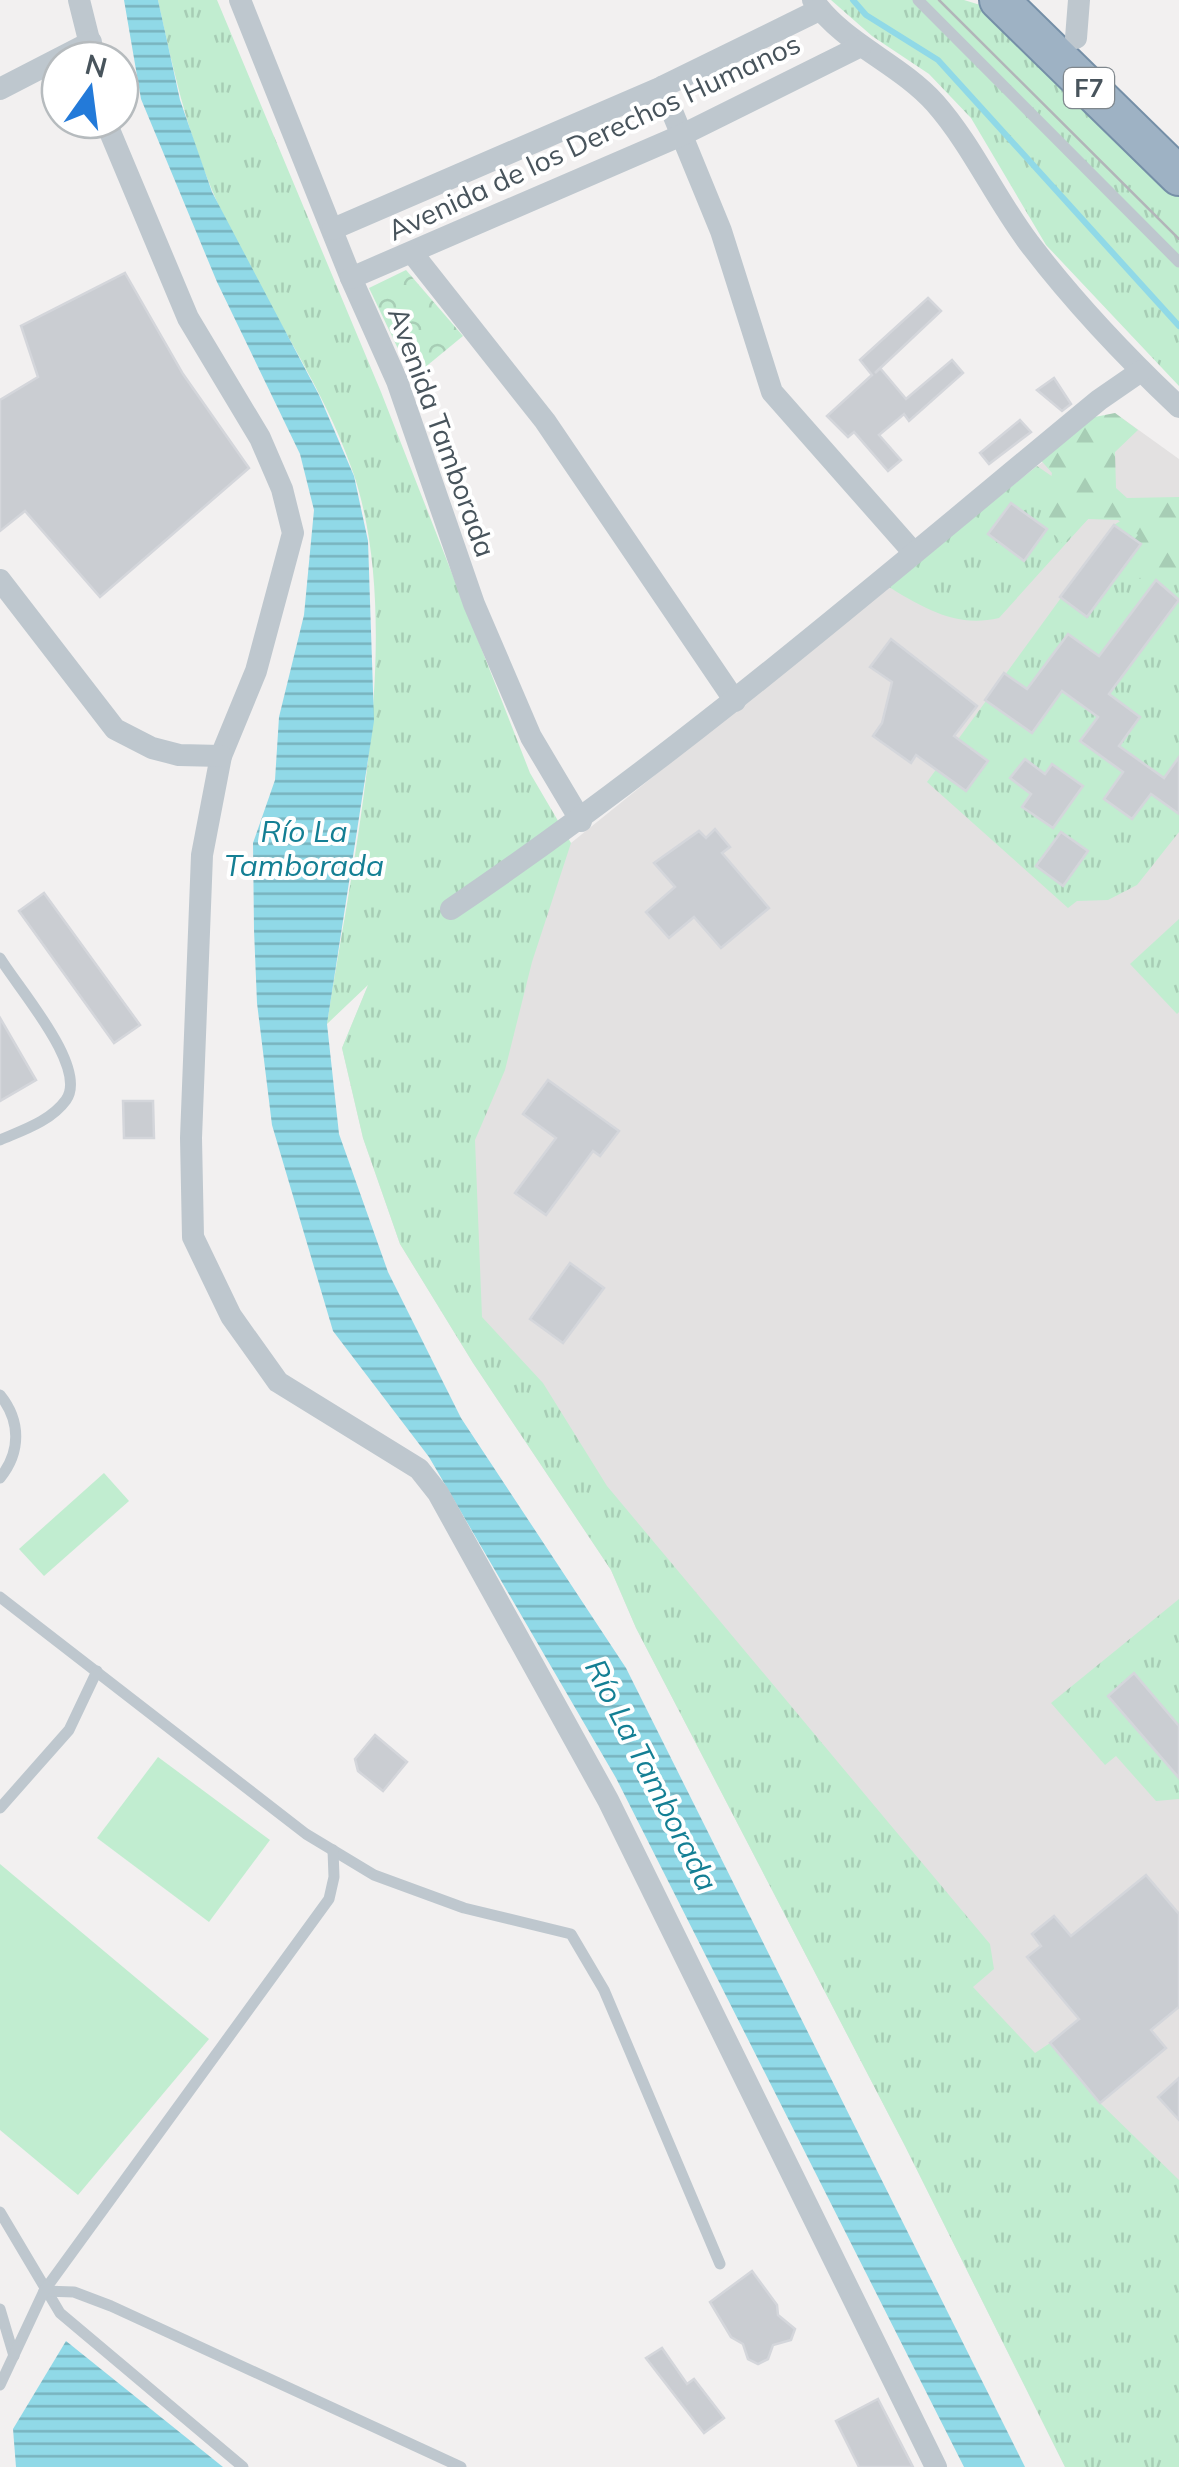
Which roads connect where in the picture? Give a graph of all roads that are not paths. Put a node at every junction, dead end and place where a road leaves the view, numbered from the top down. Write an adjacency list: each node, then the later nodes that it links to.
1 (79, 0): 9 (street)
2 (240, 0): 18 (street, Avenida Tamborada)
3 (918, 0): 20 (lane)
4 (1000, 0): 17 (highway, F7)
5 (1037, 0): 8 (highway, F7)
6 (1080, 0): 8 (street)
7 (816, 5): 10 (street); 12 (street, Avenida de los Derechos Humanos)
8 (1076, 38): 15 (highway, F7)
9 (89, 40)
10 (861, 46): 14 (street, Avenida de los Derechos Humanos); 22 (street)
11 (40, 72): 13 (street)
12 (662, 87): 14 (street); 18 (street, Avenida de los Derechos Humanos)
13 (0, 89)
14 (682, 135): 19 (street, Avenida de los Derechos Humanos); 24 (street)
15 (1179, 139)
16 (113, 140): 27 (street)
17 (1179, 176)
18 (333, 229): 21 (street, Avenida Tamborada)
19 (413, 254): 21 (street, Avenida de los Derechos Humanos); 26 (street)
20 (1179, 262)
21 (351, 278): 28 (street, Avenida Tamborada)
22 (1140, 371): 23 (street); 24 (street)
23 (1179, 407)
24 (914, 553): 26 (street)
25 (0, 580): 27 (street)
26 (735, 701): 28 (street)
27 (221, 756): 46 (street)
28 (581, 821): 29 (street)
29 (451, 909)
30 (0, 958): 31 (lane)
31 (0, 1140)
32 (0, 1395): 33 (lane)
33 (0, 1478)
34 (0, 1597): 35 (lane)
35 (97, 1671): 36 (lane); 37 (lane)
36 (0, 1808)
37 (333, 1850): 39 (lane); 40 (lane)
38 (0, 2212): 40 (lane)
39 (720, 2264)
40 (44, 2290): 42 (lane); 44 (lane); 45 (lane)
41 (0, 2309): 42 (lane)
42 (14, 2356): 43 (lane)
43 (0, 2385)
44 (243, 2467)
45 (460, 2467)
46 (936, 2467)

